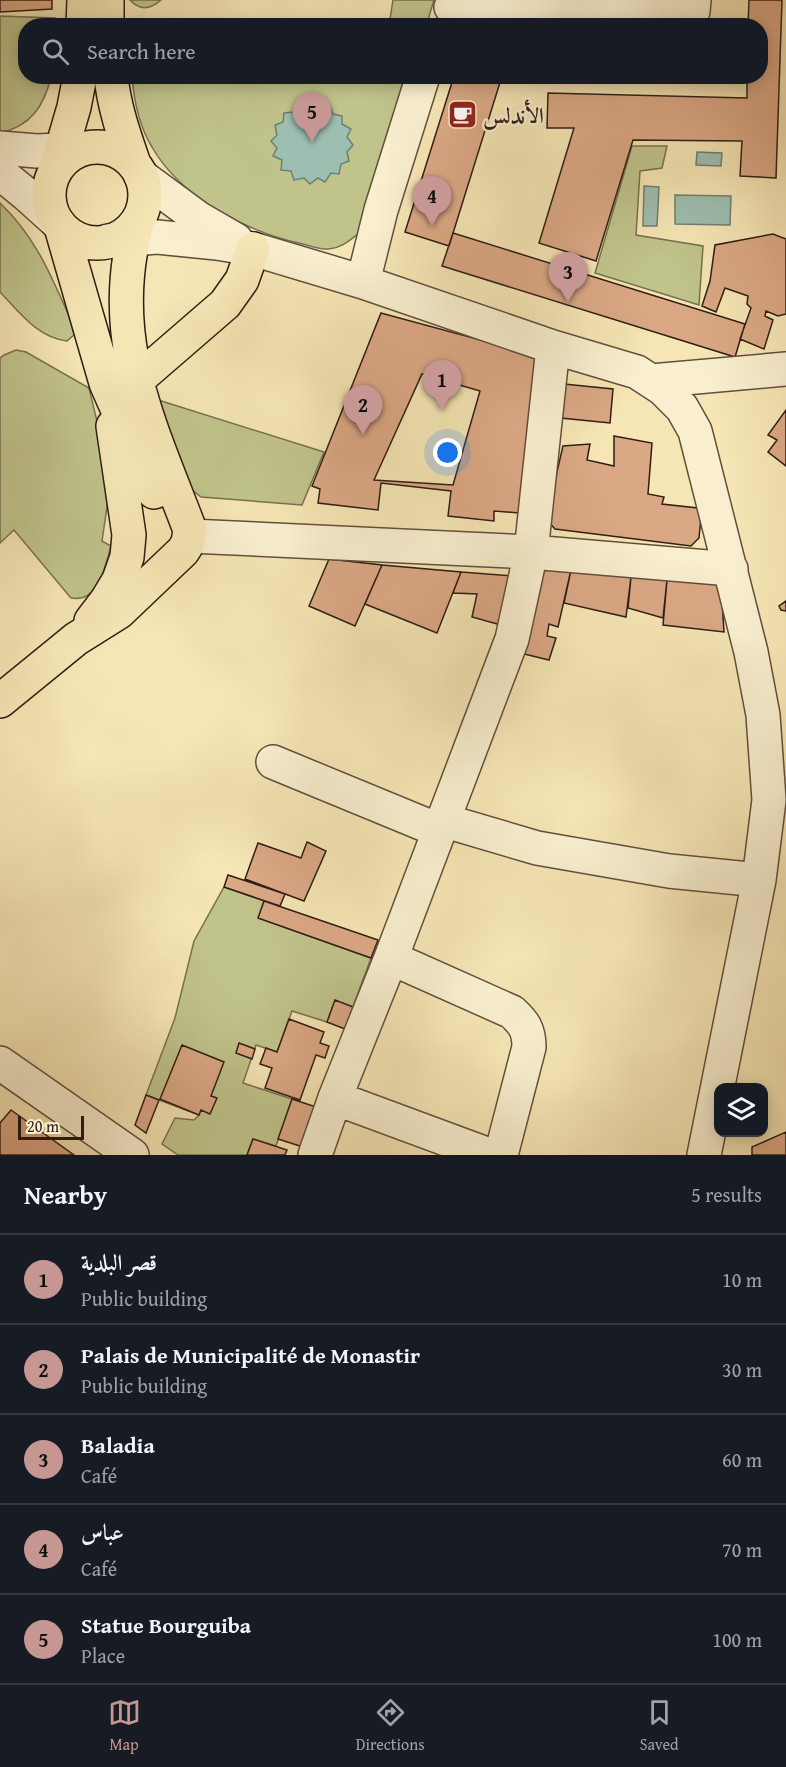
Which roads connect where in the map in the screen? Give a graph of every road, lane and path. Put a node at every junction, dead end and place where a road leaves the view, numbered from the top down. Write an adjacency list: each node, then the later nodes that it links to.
1 (84, 0): 5 (main road)
2 (107, 0): 6 (main road)
3 (694, 0): 4 (street)
4 (449, 11)
5 (83, 18)
6 (107, 18)
7 (78, 84): 11 (main road)
8 (112, 84): 12 (main road)
9 (420, 84): 17 (street)
10 (0, 148): 11 (street)
11 (66, 156): 12 (main road); 14 (main road)
12 (138, 170): 15 (main road); 16 (street)
13 (0, 173): 14 (street)
14 (59, 225): 15 (main road); 21 (main road)
15 (126, 233): 16 (street); 21 (main road)
16 (254, 249): 17 (street); 21 (main road)
17 (363, 282): 18 (street)
18 (553, 347): 20 (street); 23 (street)
19 (786, 369): 20 (street)
20 (651, 381): 24 (street)
21 (121, 382): 22 (main road); 25 (main road)
22 (190, 536): 23 (street); 25 (main road)
23 (531, 552): 24 (street); 28 (street)
24 (731, 569): 29 (street)
25 (76, 639): 26 (main road)
26 (0, 701)
27 (273, 762): 28 (street)
28 (440, 825): 29 (street); 30 (street)
29 (759, 880): 37 (street)
30 (391, 958): 32 (street); 36 (street)
31 (0, 1063): 33 (street)
32 (335, 1098): 34 (street); 35 (street)
33 (132, 1155)
34 (315, 1155)
35 (489, 1155)
36 (501, 1155)
37 (704, 1155)

